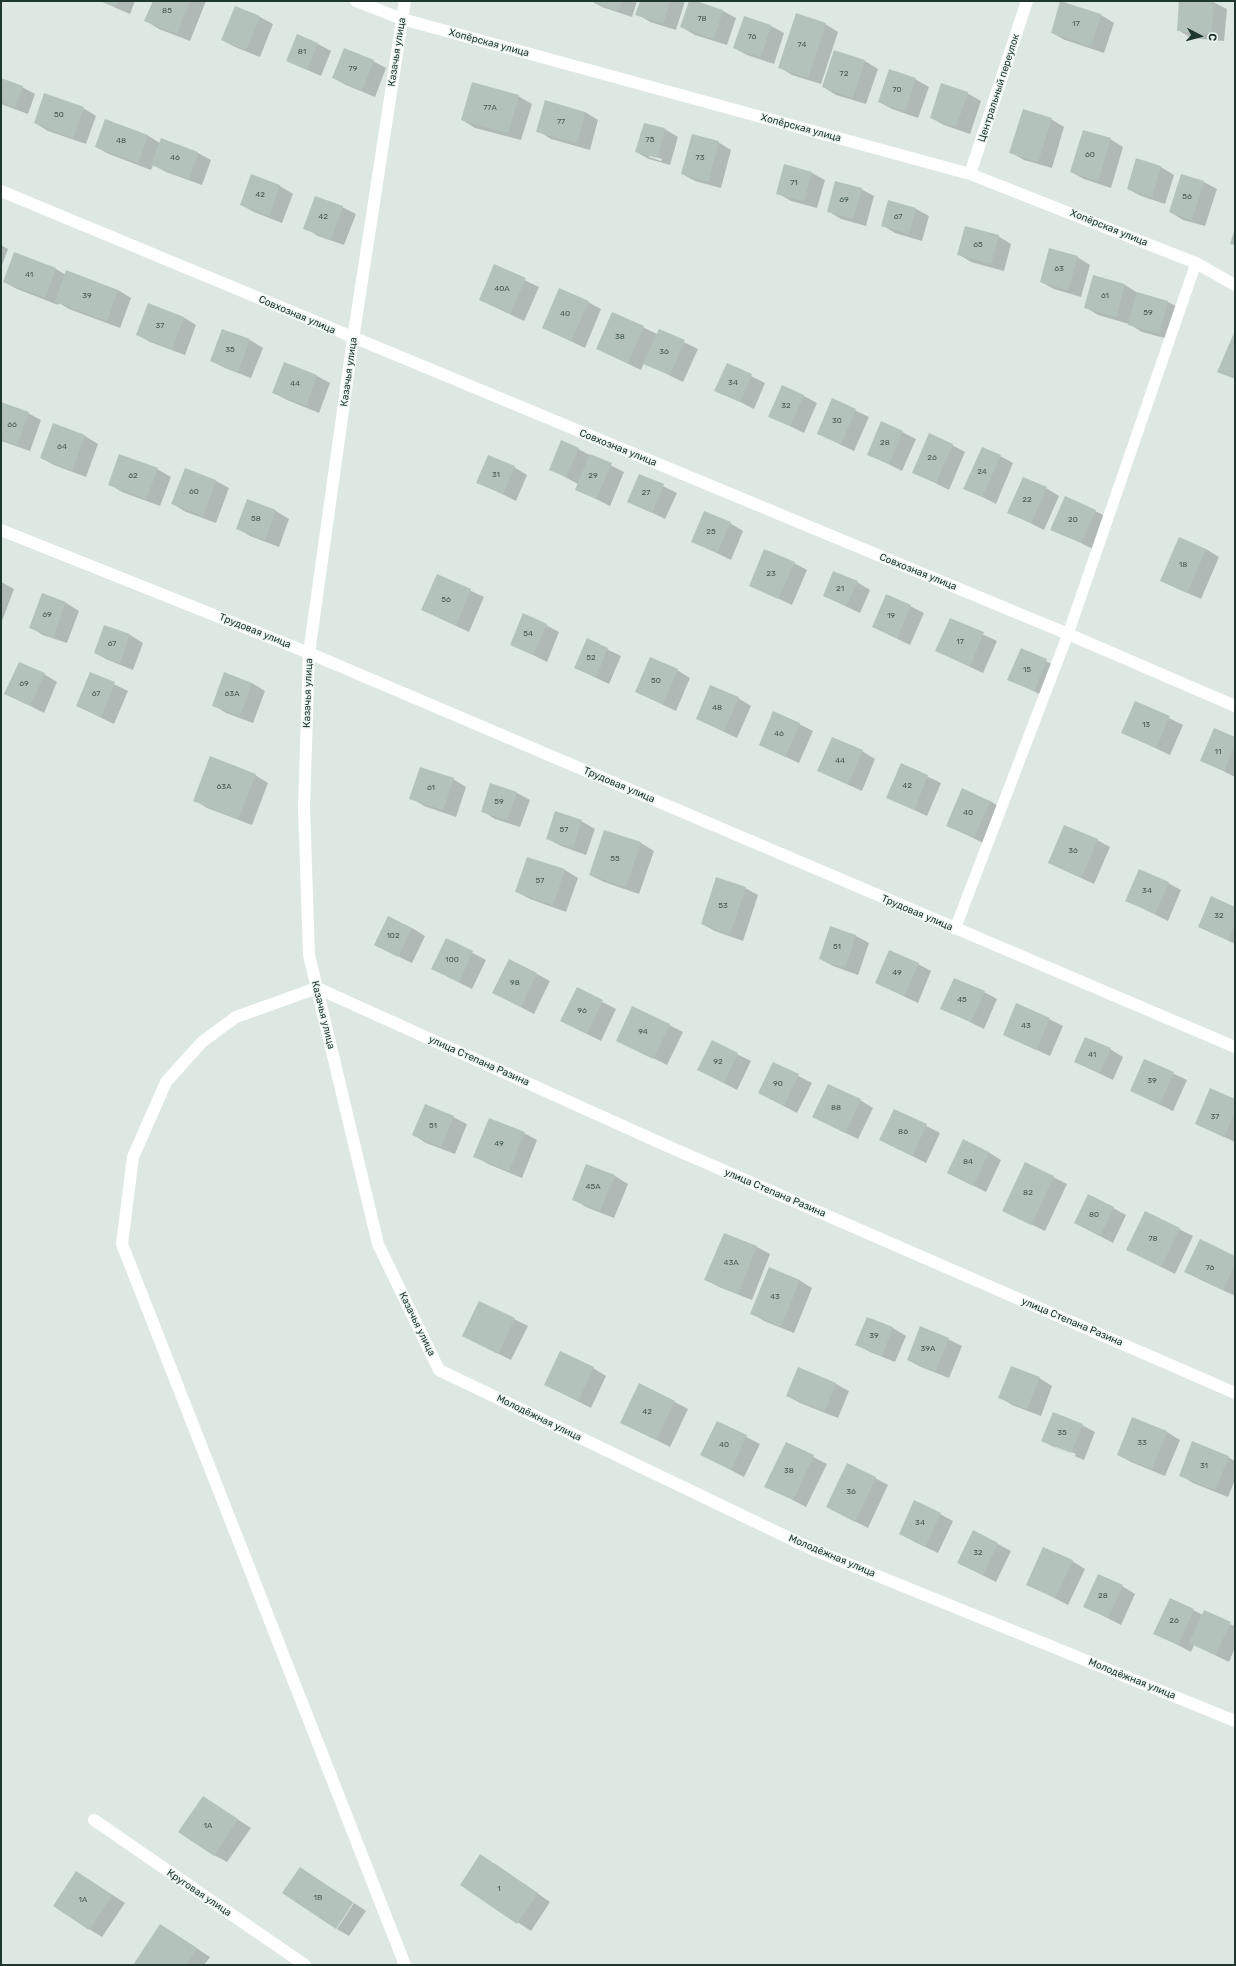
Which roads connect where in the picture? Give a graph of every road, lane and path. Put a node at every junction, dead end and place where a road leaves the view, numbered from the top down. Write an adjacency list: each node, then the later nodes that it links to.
1 (356, 1): 4 (street, Хопёрская улица)
2 (405, 1): 4 (street, Казачья улица)
3 (1027, 1): 5 (street, Центральный переулок)
4 (402, 19): 5 (street, Хопёрская улица); 9 (street, Казачья улица)
5 (970, 174): 7 (street, Хопёрская улица)
6 (1, 192): 9 (street, Совхозная улица)
7 (1196, 263): 8 (street, Хопёрская улица); 11 (lane)
8 (1235, 285)
9 (354, 339): 11 (street, Совхозная улица); 12 (street, Казачья улица)
10 (1, 530): 12 (street, Трудовая улица)
11 (1068, 634): 13 (street, Совхозная улица); 14 (lane)
12 (309, 653): 14 (street, Трудовая улица); 15 (street, Казачья улица)
13 (1235, 706)
14 (955, 929): 16 (street, Трудовая улица)
15 (317, 988): 17 (street, Казачья улица); 18 (street, улица Степана Разина); 22 (street)
16 (1235, 1047)
17 (439, 1370): 19 (street, Молодёжная улица)
18 (1235, 1393)
19 (1235, 1721)
20 (94, 1820): 21 (street, Круговая улица)
21 (305, 1965)
22 (405, 1965)

